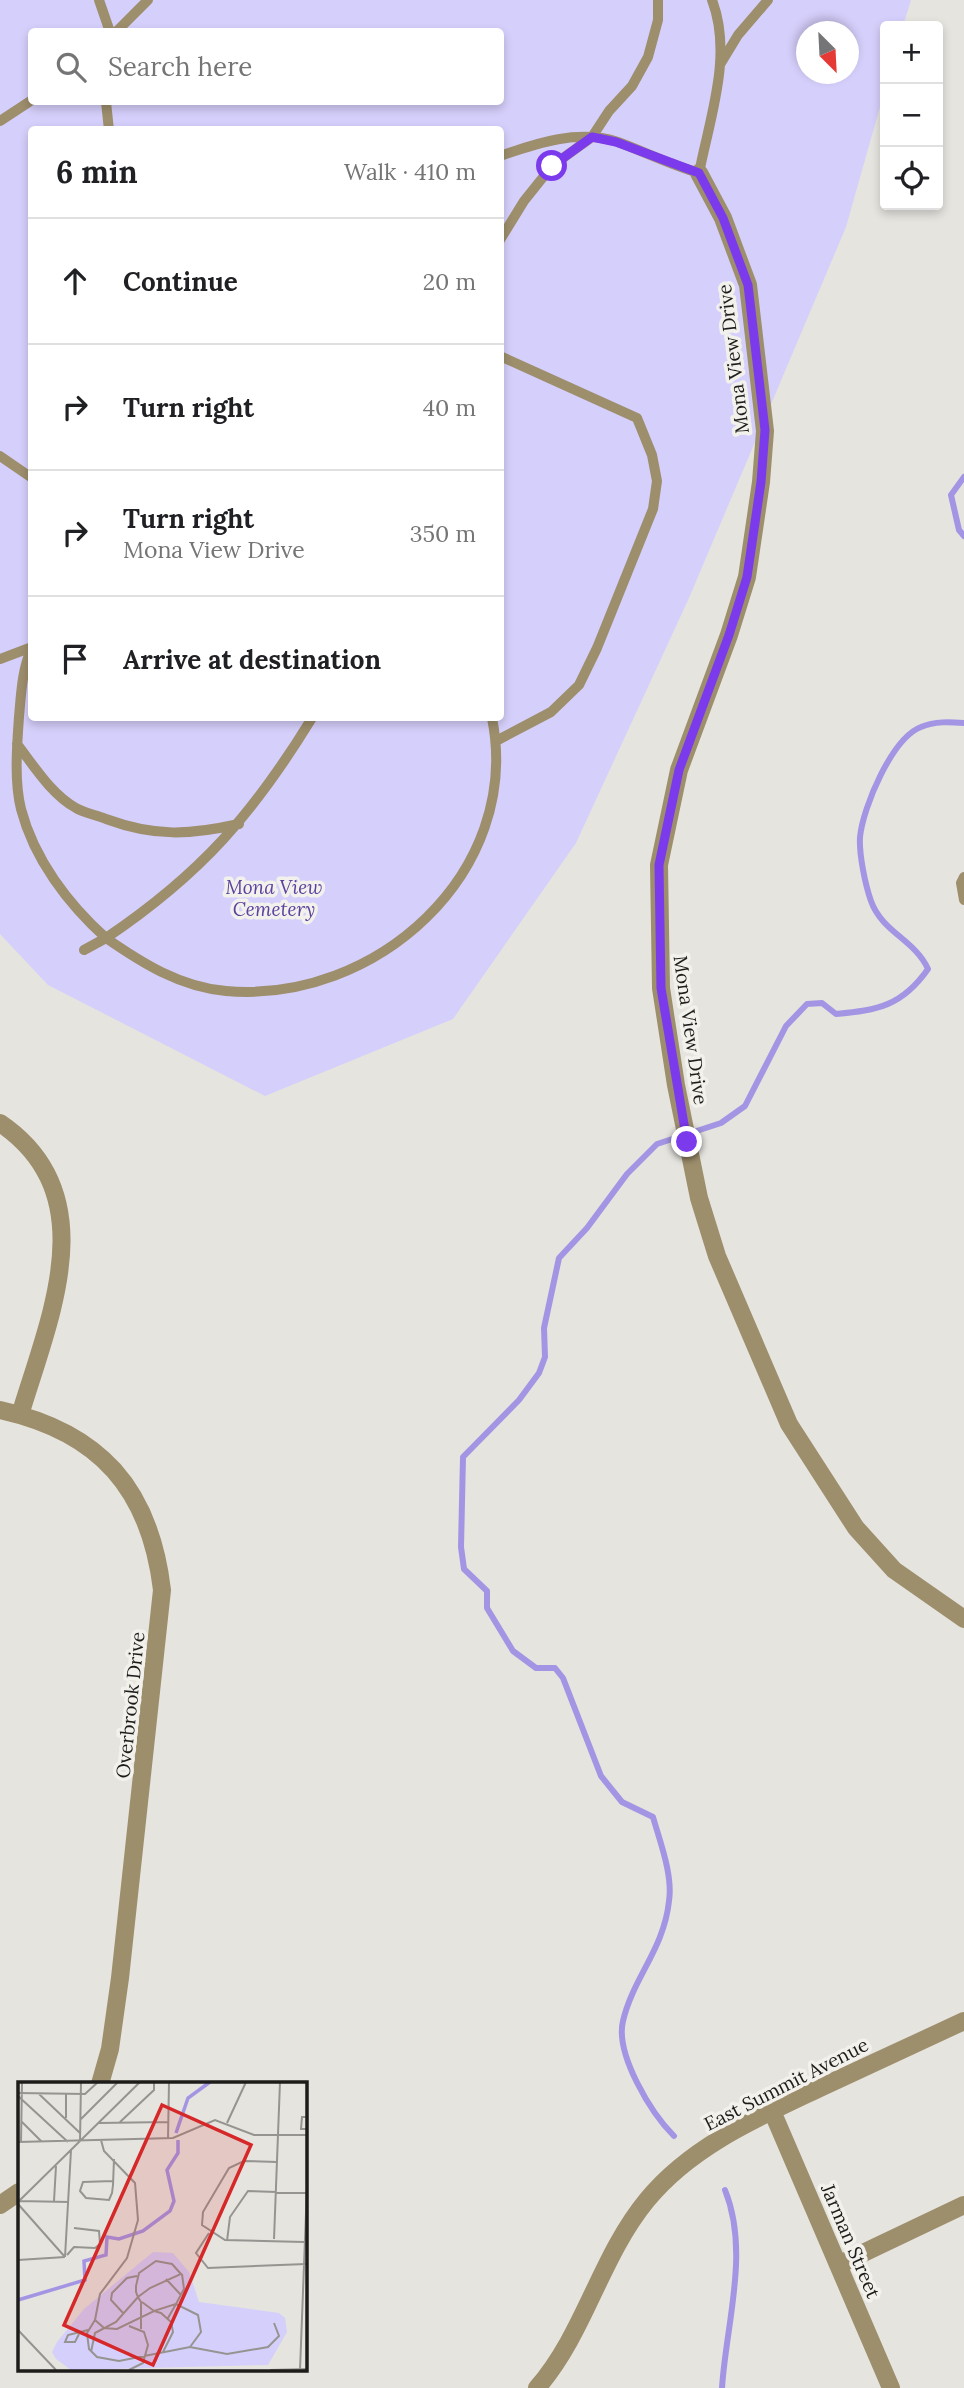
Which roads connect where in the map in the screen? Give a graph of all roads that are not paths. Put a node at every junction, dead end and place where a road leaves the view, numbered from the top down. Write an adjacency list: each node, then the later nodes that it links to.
1 (99, 0): 6 (lane)
2 (148, 0): 7 (lane)
3 (658, 0): 13 (lane)
4 (712, 0): 8 (lane)
5 (768, 0): 8 (lane)
6 (109, 28)
7 (120, 28)
8 (721, 63): 15 (lane)
9 (28, 103): 11 (lane)
10 (106, 105): 12 (lane)
11 (0, 121)
12 (109, 126)
13 (592, 137): 14 (lane); 15 (lane); 16 (lane)
14 (504, 155)
15 (699, 173): 35 (street, Mona View Drive)
16 (504, 234)
17 (504, 358): 25 (lane)
18 (0, 456): 19 (lane)
19 (28, 475)
20 (28, 649): 21 (lane)
21 (0, 659)
22 (28, 662): 26 (lane)
23 (311, 721): 27 (lane)
24 (493, 721): 25 (lane)
25 (496, 741): 30 (lane)
26 (17, 744): 27 (lane); 30 (lane)
27 (239, 824): 30 (lane)
28 (964, 877): 29 (lane)
29 (964, 900)
30 (106, 938): 31 (lane)
31 (83, 950)
32 (0, 1123): 34 (street)
33 (0, 1410): 34 (street, Overbrook Drive)
34 (20, 1415): 37 (street, Overbrook Drive)
35 (964, 1619)
36 (964, 2021): 38 (street, East Summit Avenue)
37 (101, 2082)
38 (772, 2111): 42 (street, Jarman Street); 43 (street, East Summit Avenue)
39 (18, 2193): 40 (street)
40 (0, 2205)
41 (964, 2205): 42 (street)
42 (838, 2264): 44 (street, Jarman Street)
43 (537, 2388)
44 (891, 2388)

